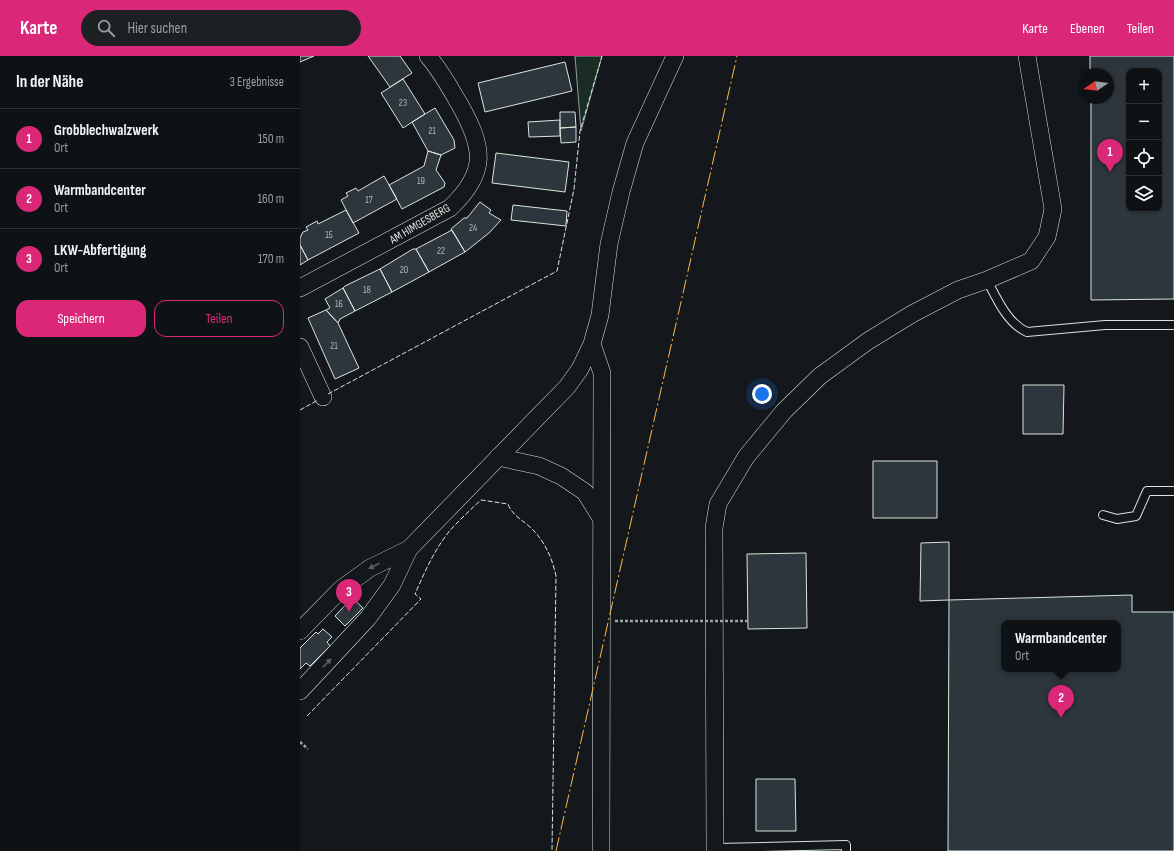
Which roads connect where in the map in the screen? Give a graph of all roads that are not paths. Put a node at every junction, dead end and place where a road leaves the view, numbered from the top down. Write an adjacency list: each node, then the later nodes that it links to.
1 (428, 56): 5 (street, AM HIMGESBERG)
2 (675, 56): 7 (street)
3 (1027, 56): 4 (street)
4 (987, 280): 6 (lane); 17 (street)
5 (300, 288)
6 (1174, 324)
7 (592, 344): 10 (street); 13 (street)
8 (300, 347): 9 (street)
9 (323, 397)
10 (498, 457): 13 (street); 14 (street)
11 (1174, 491): 12 (lane)
12 (1103, 515)
13 (601, 519): 18 (street)
14 (409, 549): 15 (street, one-way to 15); 16 (street, one-way to 14)
15 (300, 632)
16 (300, 691)
17 (715, 849): 19 (lane)
18 (601, 851)
19 (846, 851)

